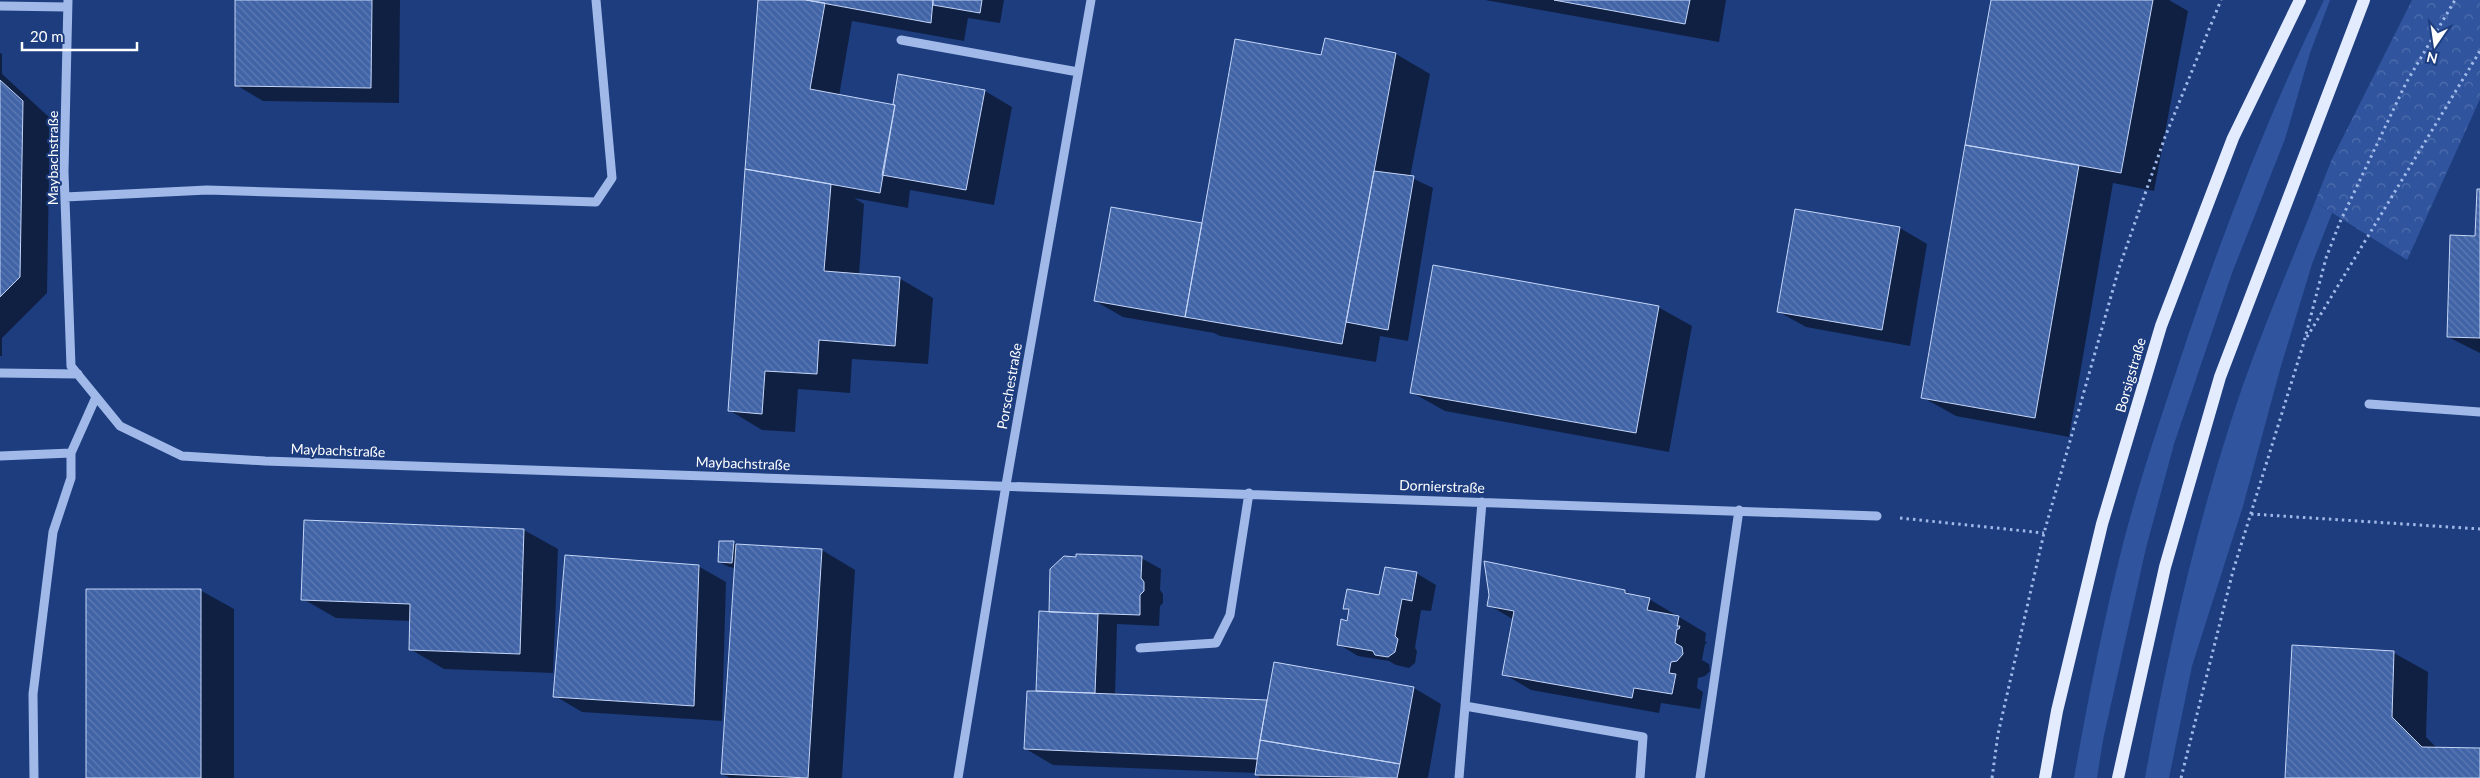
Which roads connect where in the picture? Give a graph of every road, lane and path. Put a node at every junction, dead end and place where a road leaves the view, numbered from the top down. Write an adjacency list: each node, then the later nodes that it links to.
1 (596, 0): 12 (street)
2 (1091, 0): 11 (street, Porschestraße)
3 (2221, 0): 28 (path)
4 (2300, 0): 37 (main road, Borsigstraße)
5 (2364, 0): 38 (main road)
6 (2455, 0): 13 (path)
7 (67, 3): 8 (street); 12 (street, Maybachstraße)
8 (0, 6)
9 (901, 40): 11 (street)
10 (2480, 51): 13 (path)
11 (1078, 72): 21 (street, Porschestraße)
12 (65, 197): 15 (street, Maybachstraße)
13 (2304, 342): 25 (path)
14 (0, 373): 15 (street)
15 (78, 374): 16 (street, Maybachstraße)
16 (96, 397): 19 (street); 21 (street, Maybachstraße)
17 (2369, 404): 18 (street)
18 (2480, 412)
19 (71, 454): 20 (street); 31 (street)
20 (0, 456)
21 (1006, 485): 22 (street, Dornierstraße); 32 (street, Porschestraße)
22 (1249, 493): 23 (street, Dornierstraße); 29 (street)
23 (1482, 502): 24 (street, Dornierstraße); 30 (street)
24 (1738, 510): 26 (street, Dornierstraße); 35 (street)
25 (2250, 514): 27 (path); 39 (path)
26 (1877, 516): 28 (path)
27 (2480, 529)
28 (2044, 533): 36 (path)
29 (1140, 648)
30 (1465, 706): 33 (street); 34 (street)
31 (34, 778)
32 (958, 778)
33 (1459, 778)
34 (1640, 778)
35 (1700, 778)
36 (1992, 778)
37 (2045, 778)
38 (2118, 778)
39 (2181, 778)

